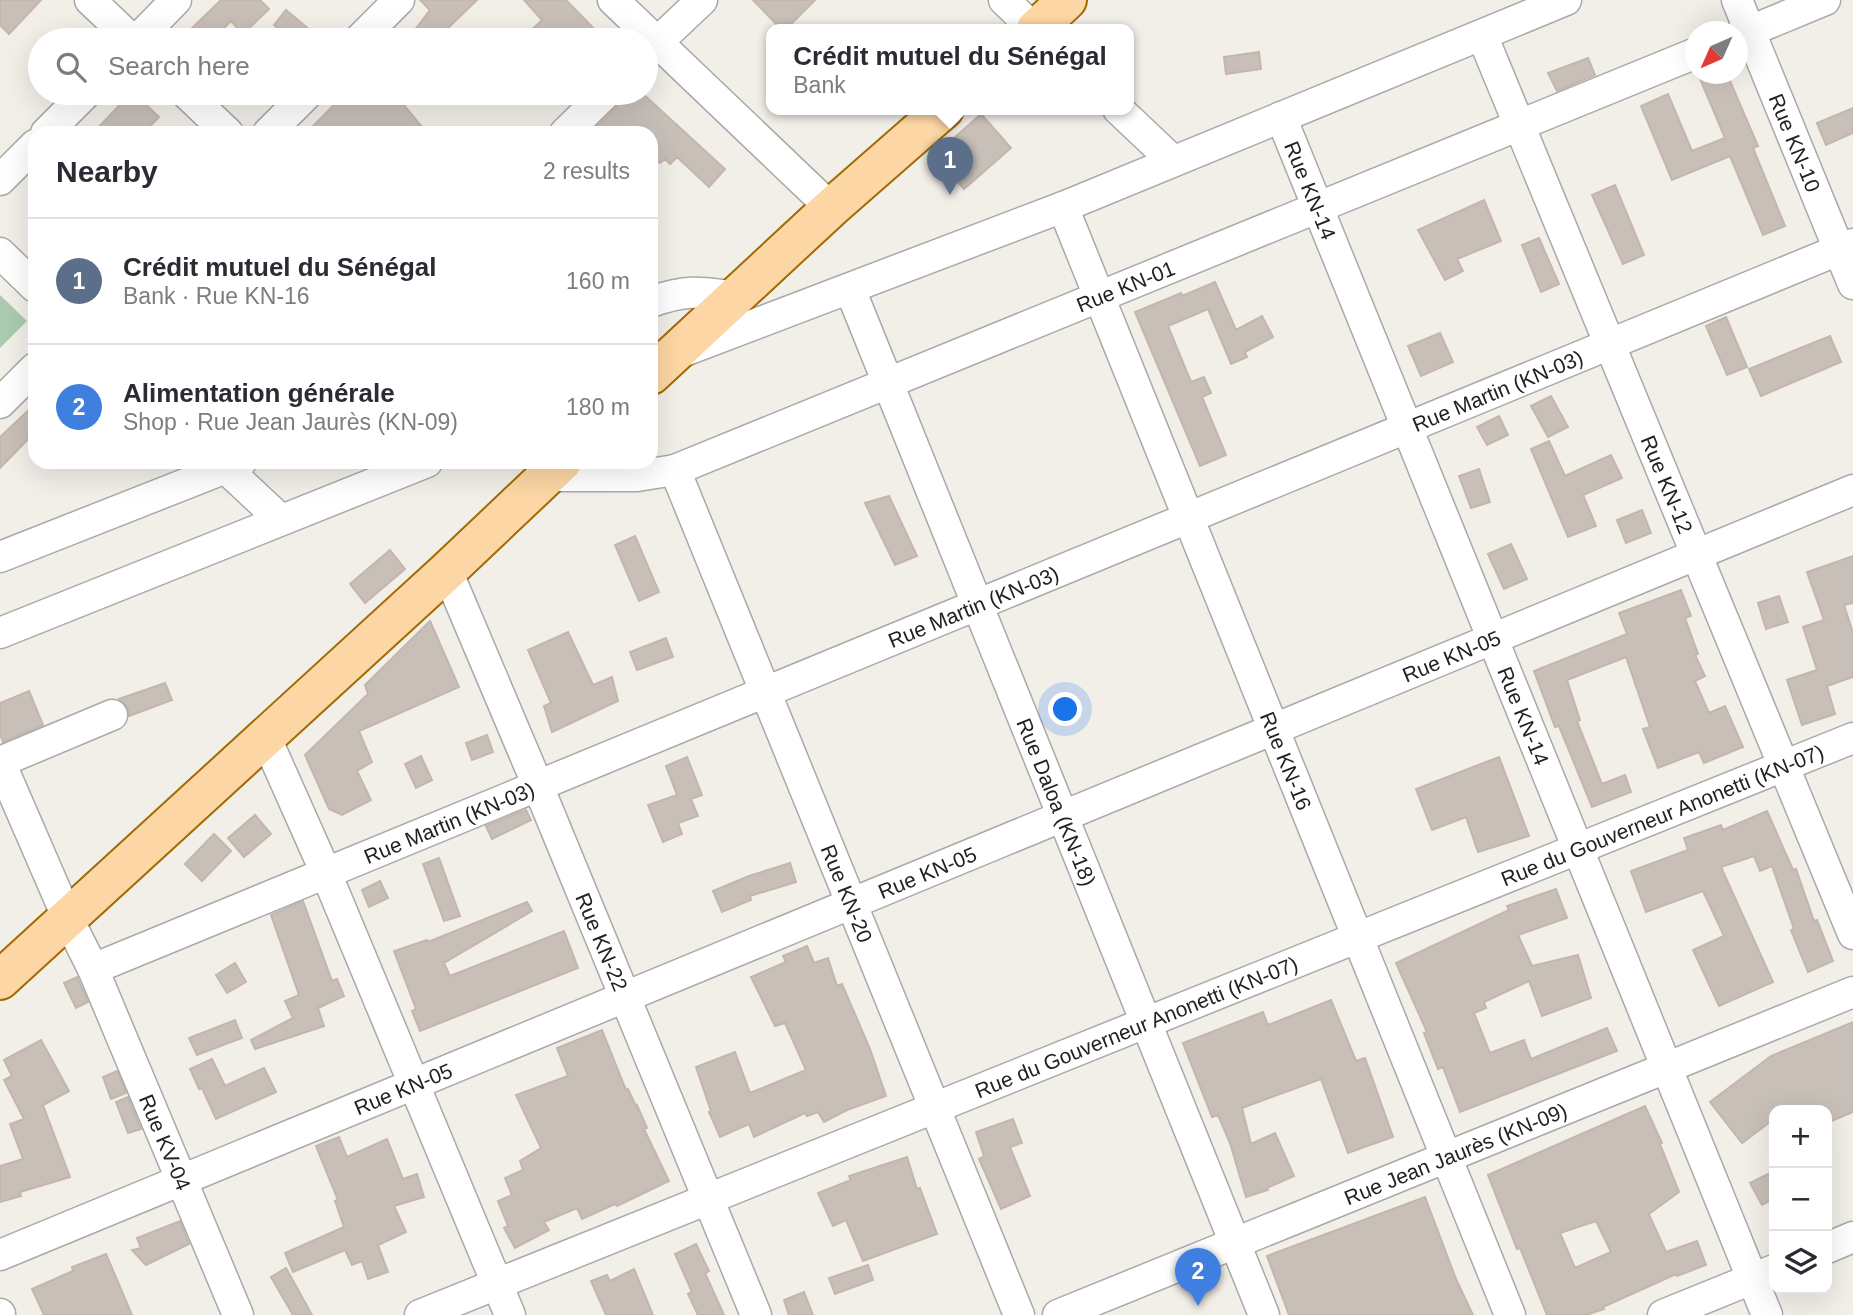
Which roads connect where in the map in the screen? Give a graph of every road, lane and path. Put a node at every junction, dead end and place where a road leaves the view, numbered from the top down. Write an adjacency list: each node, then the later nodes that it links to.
1 (90, 0): 14 (street)
2 (176, 0): 15 (street)
3 (399, 0): 16 (street)
4 (613, 0): 17 (street)
5 (702, 0): 20 (street)
6 (1004, 0): 12 (street)
7 (1066, 0): 13 (main road)
8 (1566, 0): 19 (street)
9 (1737, 0): 11 (street, Rue KN-10)
10 (1825, 0): 18 (street)
11 (1741, 21)
12 (1030, 24)
13 (1040, 24)
14 (119, 28)
15 (149, 28)
16 (371, 28)
17 (636, 28)
18 (1748, 32)
19 (1482, 35): 30 (street); 31 (street, Rue KN-12)
20 (658, 42)
21 (1748, 42): 42 (street, Rue KN-10)
22 (658, 53): 41 (street)
23 (1685, 57): 31 (street, Rue KN-01)
24 (74, 105): 32 (street)
25 (199, 105): 33 (street)
26 (296, 105): 34 (street)
27 (594, 105): 35 (street)
28 (937, 115): 41 (main road)
29 (1124, 115): 37 (street)
30 (1281, 117): 37 (street); 40 (street, Rue KN-14)
31 (1519, 125): 40 (street, Rue KN-01); 50 (street, Rue KN-12)
32 (53, 126)
33 (221, 126)
34 (275, 126)
35 (572, 126)
36 (28, 152): 38 (street)
37 (1173, 162): 39 (street)
38 (0, 180)
39 (1063, 207): 46 (street); 48 (street, Rue KN-16)
40 (1318, 207): 48 (street, Rue KN-01); 56 (street, Rue KN-14)
41 (831, 208): 47 (main road)
42 (1846, 247): 45 (street, Rue KN-10); 50 (street, Rue Martin (KN-03))
43 (0, 253): 44 (street)
44 (28, 279)
45 (1853, 284)
46 (850, 289): 52 (street); 54 (street, Rue Daloa (KN-18))
47 (738, 297): 49 (street); 51 (main road)
48 (1099, 297): 54 (street, Rue KN-01); 63 (street, Rue KN-16)
49 (658, 300)
50 (1610, 344): 56 (street, Rue Martin (KN-03)); 65 (street, Rue KN-12)
51 (658, 365)
52 (658, 366)
53 (28, 375): 55 (street)
54 (888, 383): 61 (street, Rue KN-01); 68 (street, Rue Daloa (KN-18))
55 (0, 403)
56 (1407, 428): 63 (street, Rue Martin (KN-03)); 70 (street, Rue KN-14)
57 (216, 469): 66 (street)
58 (233, 469): 64 (street)
59 (409, 469): 64 (street)
60 (555, 469): 61 (street, Rue KN-01); 67 (main road)
61 (675, 470): 71 (street, Rue KN-20)
62 (1853, 490): 65 (street, Rue KN-05)
63 (1189, 518): 68 (street, Rue Martin (KN-03)); 73 (street, Rue KN-16)
64 (281, 520): 69 (street)
65 (1697, 555): 70 (street, Rue KN-05); 77 (street, Rue KN-12)
66 (0, 557)
67 (447, 571): 74 (main road); 78 (street, Rue KN-22)
68 (978, 604): 71 (street, Rue Martin (KN-03)); 79 (street, Rue Daloa (KN-18))
69 (0, 633)
70 (1493, 639): 73 (street, Rue KN-05); 80 (street, Rue KN-14)
71 (765, 692): 78 (street, Rue Martin (KN-03)); 82 (street, Rue KN-20)
72 (112, 715): 76 (street)
73 (1274, 729): 79 (street, Rue KN-05); 85 (street, Rue KN-16)
74 (265, 736): 81 (street); 83 (main road)
75 (1853, 738): 77 (street, Rue du Gouverneur Anonetti (KN-07))
76 (0, 762): 83 (street, Rue KV-04)
77 (1784, 766): 80 (street, Rue du Gouverneur Anonetti (KN-07)); 84 (street, Rue KN-12)
78 (538, 786): 81 (street, Rue Martin (KN-03)); 89 (street, Rue KN-22)
79 (1063, 816): 82 (street, Rue KN-05); 90 (street, Rue Daloa (KN-18))
80 (1578, 848): 85 (street, Rue du Gouverneur Anonetti (KN-07)); 91 (street, Rue KN-14)
81 (326, 873): 86 (street, Rue Martin (KN-03)); 92 (street)
82 (851, 904): 89 (street, Rue KN-05); 93 (street, Rue KN-20)
83 (68, 919): 86 (street, Rue KV-04); 87 (main road)
84 (1853, 934)
85 (1358, 937): 90 (street, Rue du Gouverneur Anonetti (KN-07)); 94 (street, Rue KN-16)
86 (93, 969): 95 (street, Rue KV-04)
87 (0, 980)
88 (1853, 992): 91 (street, Rue Jean Jaurès (KN-09))
89 (625, 997): 92 (street, Rue KN-05); 96 (street, Rue KN-22)
90 (1146, 1022): 93 (street, Rue du Gouverneur Anonetti (KN-07)); 98 (street, Rue Daloa (KN-18))
91 (1667, 1068): 94 (street, Rue Jean Jaurès (KN-09)); 101 (street, Rue KN-14)
92 (413, 1084): 95 (street, Rue KN-05); 102 (street)
93 (934, 1108): 96 (street, Rue du Gouverneur Anonetti (KN-07)); 107 (street, Rue KN-20)
94 (1447, 1157): 98 (street, Rue Jean Jaurès (KN-09)); 110 (street, Rue KN-16)
95 (182, 1180): 100 (street, Rue KN-05); 103 (street, Rue KV-04)
96 (708, 1199): 102 (street, Rue du Gouverneur Anonetti (KN-07)); 106 (street, Rue KN-22)
97 (1853, 1237): 99 (street)
98 (1235, 1243): 108 (street, Rue Jean Jaurès (KN-09)); 109 (street, Rue Daloa (KN-18))
99 (1832, 1246)
100 (0, 1255)
101 (1763, 1274): 111 (street); 112 (street, Rue KN-14)
102 (498, 1283): 104 (street, Rue du Gouverneur Anonetti (KN-07)); 105 (street)
103 (238, 1315)
104 (420, 1315)
105 (510, 1315)
106 (756, 1315)
107 (1018, 1315)
108 (1058, 1315)
109 (1264, 1315)
110 (1510, 1315)
111 (1663, 1315)
112 (1767, 1315)

